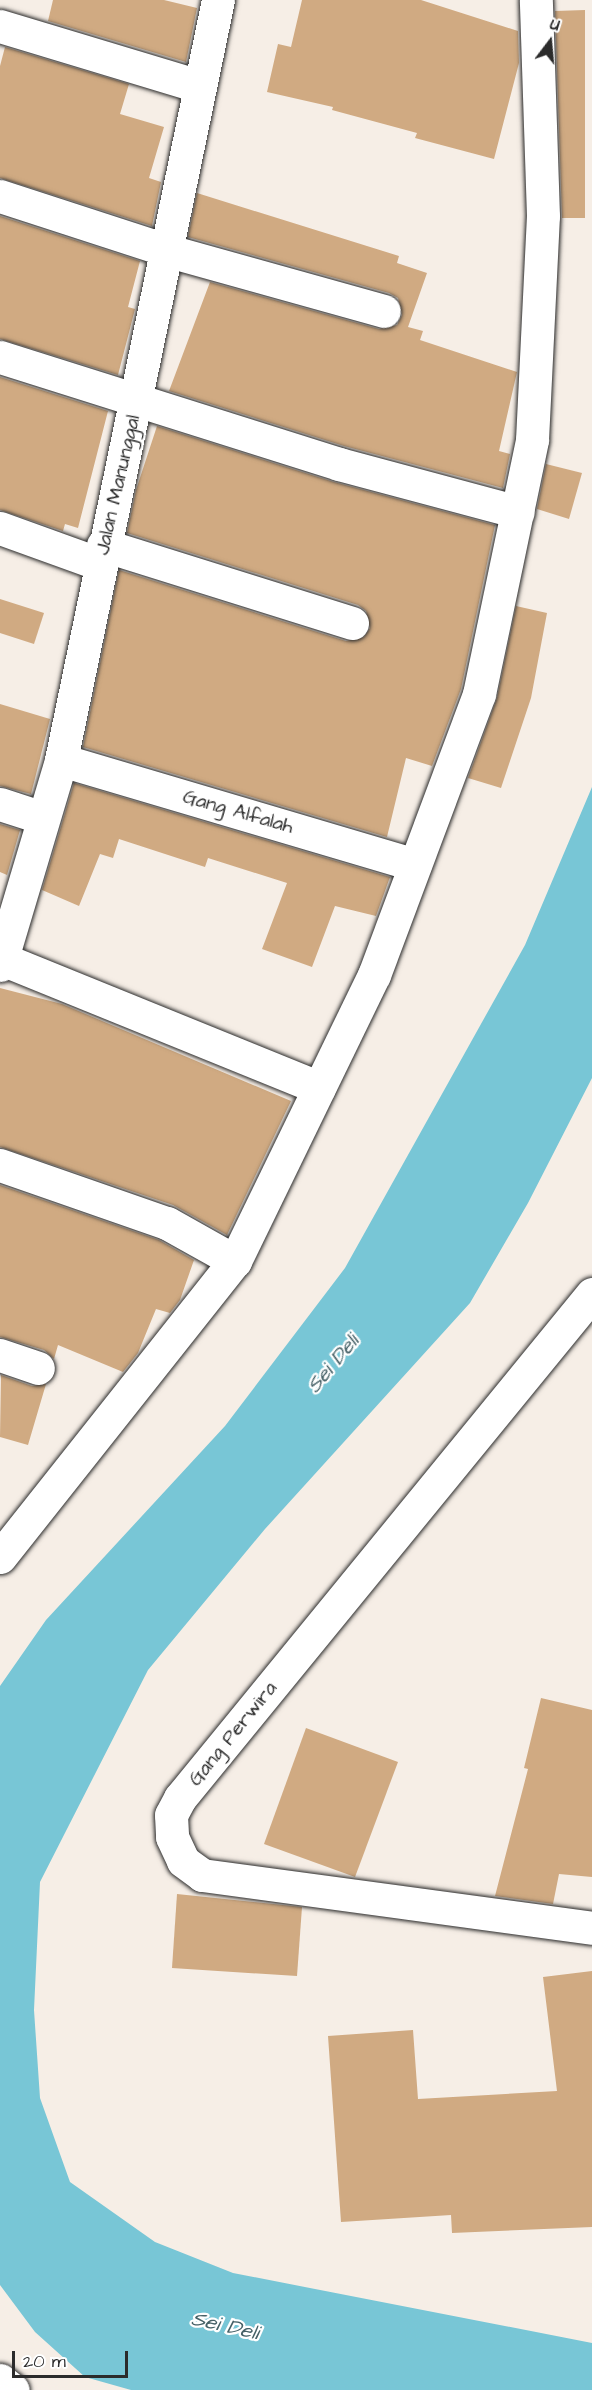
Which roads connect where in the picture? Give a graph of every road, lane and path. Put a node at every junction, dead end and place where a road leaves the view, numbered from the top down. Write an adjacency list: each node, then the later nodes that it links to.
1 (218, 0): 4 (street, Jalan Manunggal)
2 (536, 0): 10 (street)
3 (0, 26): 4 (street)
4 (199, 86): 6 (street, Jalan Manunggal)
5 (0, 196): 6 (street)
6 (169, 251): 7 (street); 9 (street, Jalan Manunggal)
7 (384, 311)
8 (0, 357): 9 (street)
9 (137, 402): 10 (street); 12 (street, Jalan Manunggal)
10 (518, 512): 17 (street)
11 (0, 528): 12 (street)
12 (102, 555): 13 (street); 14 (street, Jalan Manunggal)
13 (352, 623)
14 (61, 760): 16 (street, Jalan Manunggal); 17 (street, Gang Alfalah)
15 (0, 804): 16 (street)
16 (44, 818): 18 (street, Jalan Manunggal)
17 (415, 865): 19 (street)
18 (1, 962): 19 (street)
19 (319, 1088): 21 (street)
20 (0, 1165): 21 (street)
21 (236, 1261): 25 (street)
22 (592, 1294): 26 (street, Gang Perwira)
23 (0, 1355): 24 (street)
24 (38, 1368)
25 (0, 1557)
26 (592, 1928)
27 (0, 2380): 28 (street)
28 (13, 2390)

